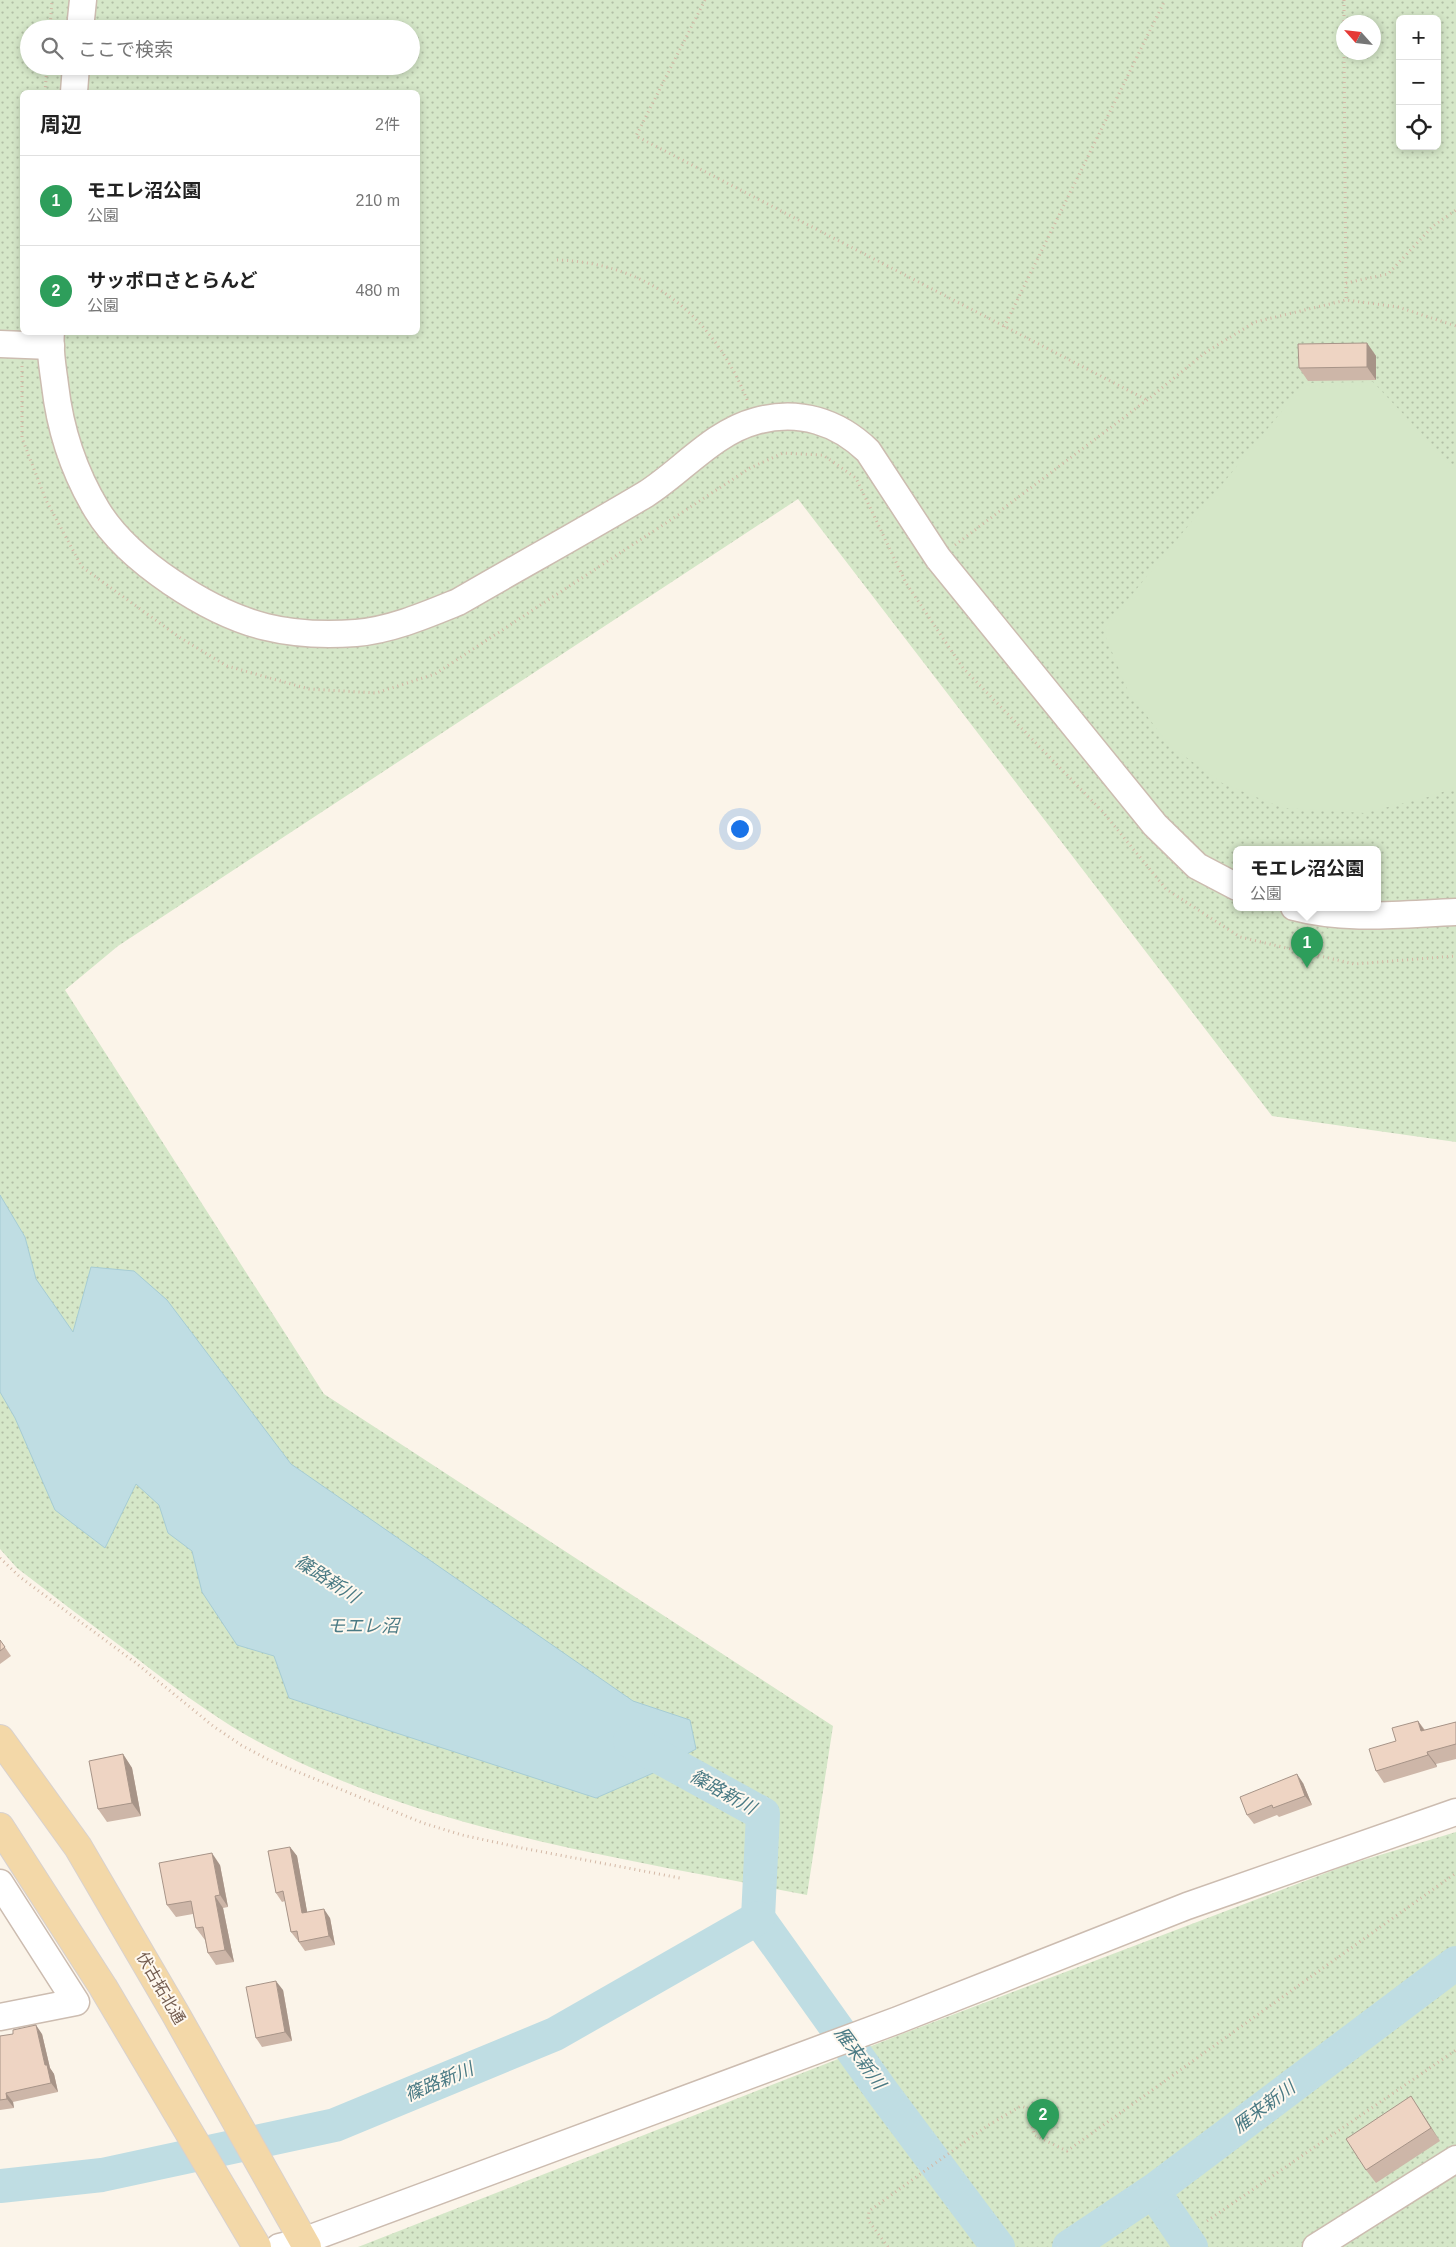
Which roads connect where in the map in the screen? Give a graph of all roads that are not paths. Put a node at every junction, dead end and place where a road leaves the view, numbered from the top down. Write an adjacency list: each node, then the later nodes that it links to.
1 (83, 0): 2 (street)
2 (81, 20)
3 (75, 75): 4 (street)
4 (74, 90)
5 (51, 339): 6 (street); 7 (street)
6 (0, 344)
7 (1233, 885)
8 (1310, 911): 9 (street)
9 (1456, 912)
10 (0, 1739): 16 (main road, 伏古拓北通)
11 (1456, 1812): 16 (street)
12 (0, 1827): 17 (main road)
13 (2, 1889): 14 (street)
14 (0, 2017)
15 (1456, 2159): 18 (street)
16 (297, 2245)
17 (257, 2247)
18 (1316, 2247)

